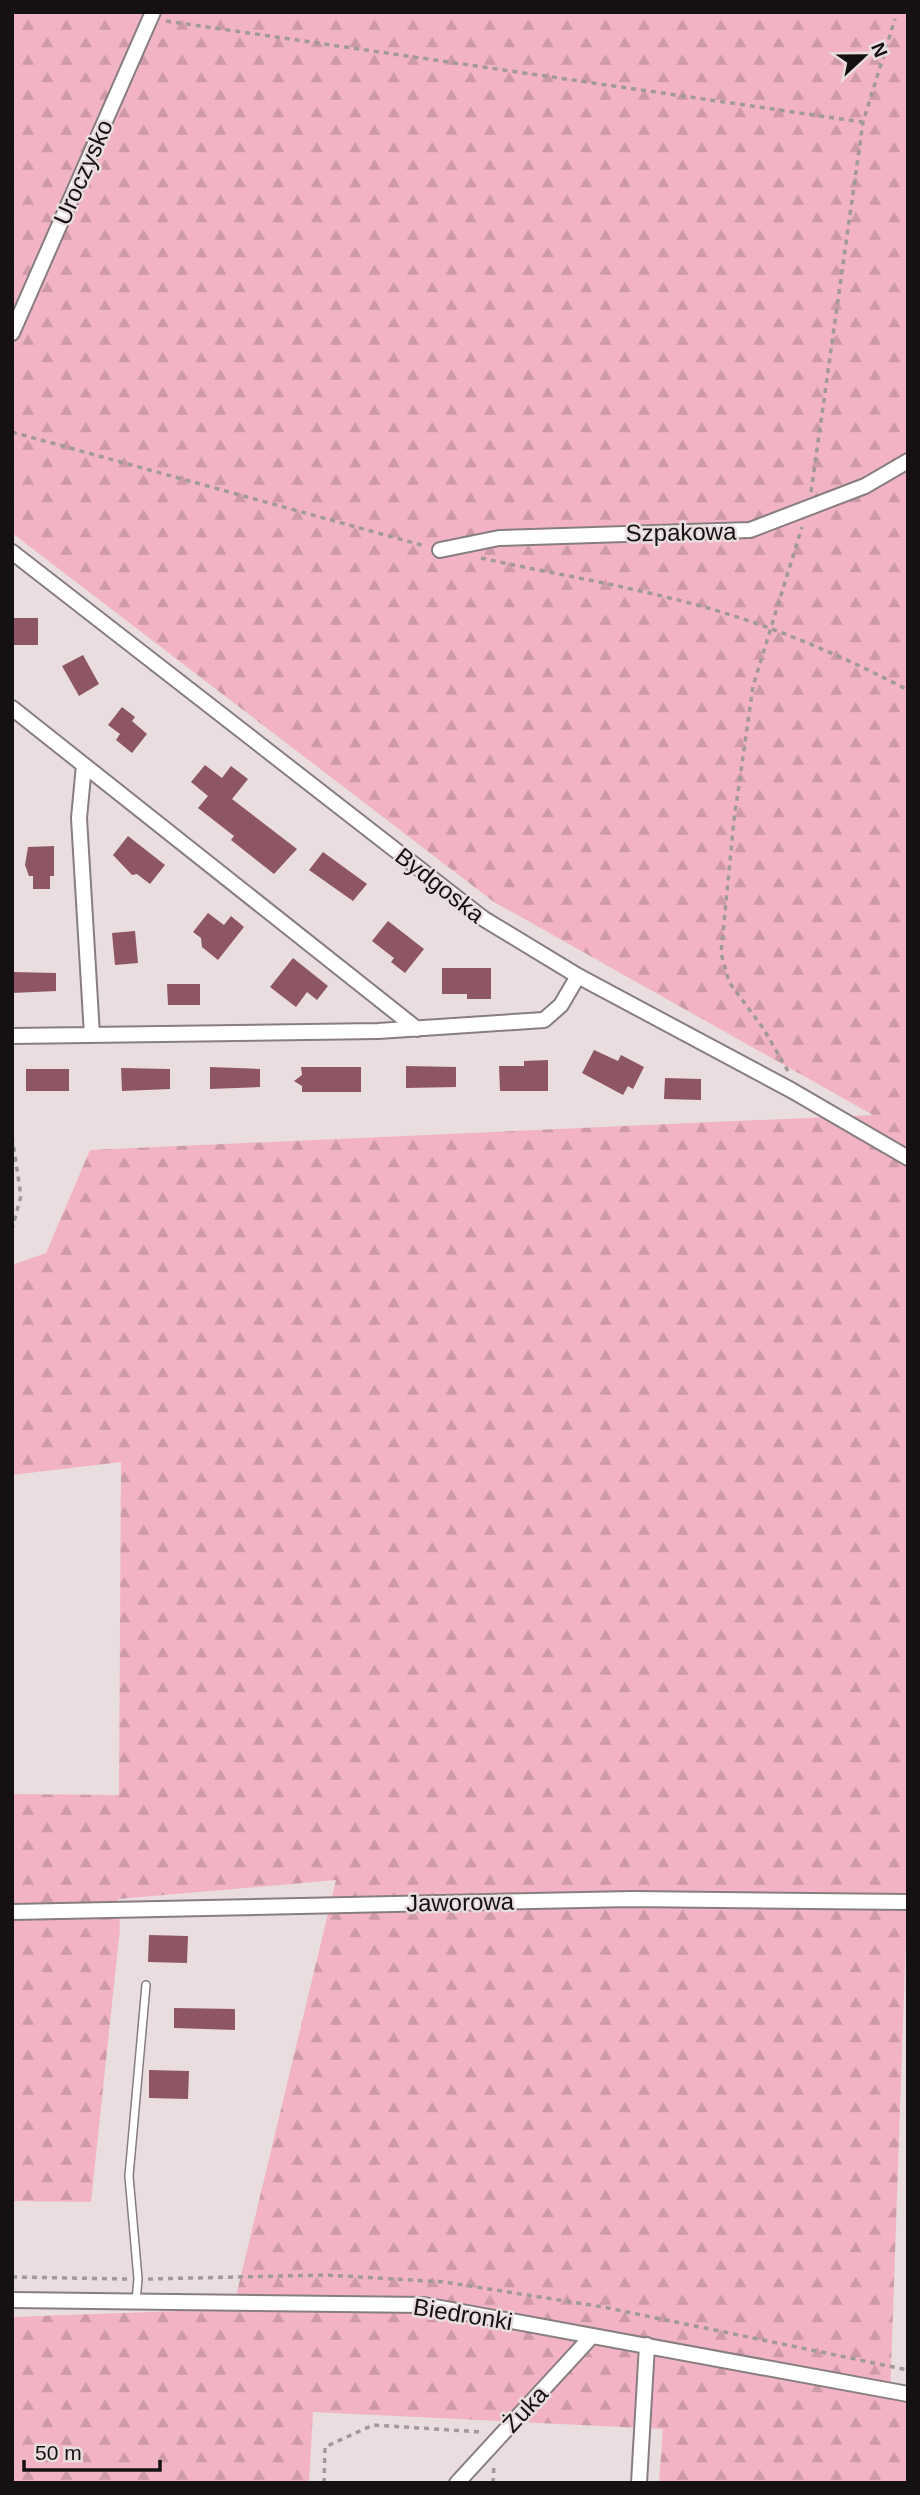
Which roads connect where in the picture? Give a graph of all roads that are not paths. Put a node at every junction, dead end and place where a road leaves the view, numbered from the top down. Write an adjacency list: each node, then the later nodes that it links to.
1 (152, 16): 2 (street, Uroczysko)
2 (12, 332)
3 (908, 461): 4 (street, Szpakowa)
4 (440, 550)
5 (12, 552): 8 (street, Bydgoska)
6 (12, 708): 7 (street)
7 (84, 765): 9 (street); 10 (street)
8 (578, 976): 9 (street); 12 (street, Bydgoska)
9 (417, 1029): 10 (street)
10 (92, 1035): 11 (street)
11 (12, 1036)
12 (908, 1158)
13 (908, 1902): 14 (street, Jaworowa)
14 (12, 1912)
15 (146, 1985): 17 (lane)
16 (12, 2300): 17 (street, Biedronki)
17 (136, 2302): 18 (street, Biedronki)
18 (592, 2336): 19 (street, Biedronki); 21 (street, Żuka)
19 (647, 2345): 20 (street, Biedronki); 22 (street)
20 (908, 2394)
21 (457, 2483)
22 (639, 2483)

